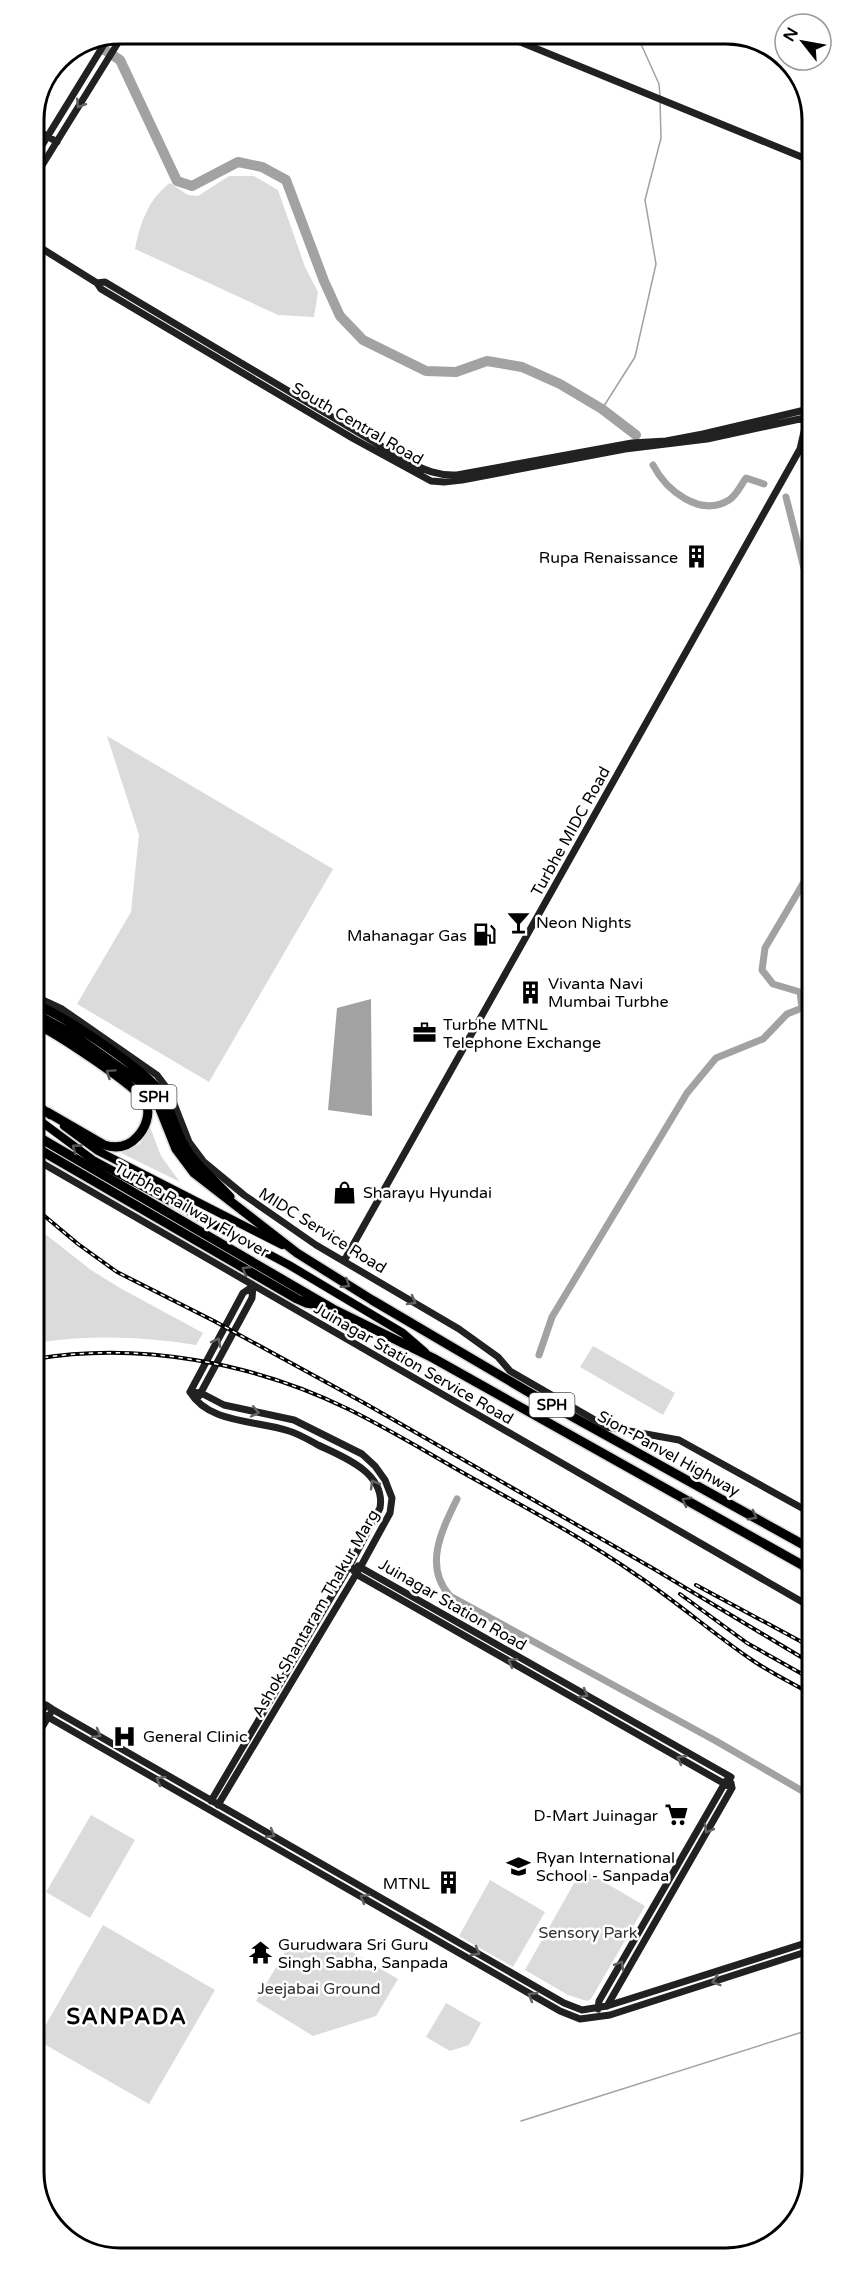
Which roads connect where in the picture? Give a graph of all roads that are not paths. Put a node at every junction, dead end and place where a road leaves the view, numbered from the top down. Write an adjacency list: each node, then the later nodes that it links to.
1 (118, 43): 7 (street, one-way to 7)
2 (524, 44): 10 (street)
3 (103, 45): 5 (street)
4 (44, 134): 5 (street)
5 (47, 136): 6 (street); 7 (street)
6 (44, 141)
7 (57, 142): 9 (street)
8 (44, 145): 9 (street)
9 (52, 150): 11 (street)
10 (802, 157)
11 (44, 163)
12 (44, 250): 16 (street, South Central Road)
13 (802, 412): 16 (street, South Central Road)
14 (802, 419): 16 (street, South Central Road)
15 (802, 440): 29 (street, Turbhe MIDC Road)
16 (462, 477)
17 (44, 1000): 29 (street, MIDC Service Road)
18 (44, 1008): 27 (highway, Turbhe Railway Flyover)
19 (44, 1018): 27 (highway, Turbhe Railway Flyover / SPH)
20 (44, 1029): 22 (highway, one-way to 20)
21 (44, 1109): 22 (main road)
22 (47, 1112): 28 (main road)
23 (44, 1124): 32 (main road, one-way to 23)
24 (44, 1140): 31 (highway, Turbhe Railway Flyover / SPH)
25 (43, 1152): 31 (highway, Turbhe Railway Flyover, one-way to 25)
26 (43, 1164): 30 (street, Juinagar Station Service Road)
27 (242, 1210): 28 (highway, Turbhe Railway Flyover / SPH)
28 (297, 1253): 36 (highway, Sion-Panvel Highway / SPH, one-way to 36)
29 (344, 1261): 36 (street, MIDC Service Road, one-way to 36)
30 (253, 1286): 33 (street, one-way to 30); 34 (street); 43 (street, Juinagar Station Service Road)
31 (333, 1309): 32 (highway, Turbhe Railway Flyover / SPH)
32 (433, 1358): 40 (highway, Sion-Panvel Highway / SPH, one-way to 32)
33 (190, 1392): 34 (street, Ashok Shantaram Thakur Marg); 35 (street)
34 (201, 1393): 35 (street); 41 (street, Ashok Shantaram Thakur Marg, one-way to 41)
35 (196, 1402): 39 (street, Ashok Shantaram Thakur Marg, one-way to 35)
36 (605, 1430): 37 (street, MIDC Service Road); 38 (highway, Sion-Panvel Highway / SPH, one-way to 38)
37 (802, 1508)
38 (802, 1544)
39 (350, 1565): 41 (street, Juinagar Station Road); 42 (street, Juinagar Station Road); 46 (street, Ashok Shantaram Thakur Marg)
40 (802, 1565)
41 (361, 1566): 42 (street, Ashok Shantaram Thakur Marg); 48 (street, Juinagar Station Road, one-way to 48)
42 (356, 1574): 47 (street, Ashok Shantaram Thakur Marg); 49 (street, Juinagar Station Road, one-way to 42)
43 (802, 1602)
44 (45, 1715): 45 (street); 51 (street, one-way to 51); 53 (street, one-way to 44)
45 (43, 1719)
46 (247, 1739): 47 (street); 51 (street, Ashok Shantaram Thakur Marg)
47 (256, 1744): 52 (street, Ashok Shantaram Thakur Marg)
48 (731, 1777): 49 (street); 50 (street)
49 (723, 1783): 50 (street, Juinagar Station Road); 59 (street, one-way to 49)
50 (732, 1788): 58 (street, one-way to 58)
51 (211, 1799): 52 (street); 53 (street)
52 (220, 1804): 53 (street, Ashok Shantaram Thakur Marg); 59 (street, one-way to 59)
53 (211, 1810): 60 (street, one-way to 53)
54 (802, 1944): 56 (street)
55 (802, 1953): 57 (street)
56 (749, 1961): 57 (street); 58 (street)
57 (751, 1970): 60 (street, one-way to 60)
58 (607, 2006): 59 (street); 60 (street)
59 (598, 2007): 60 (street)
60 (598, 2018)

